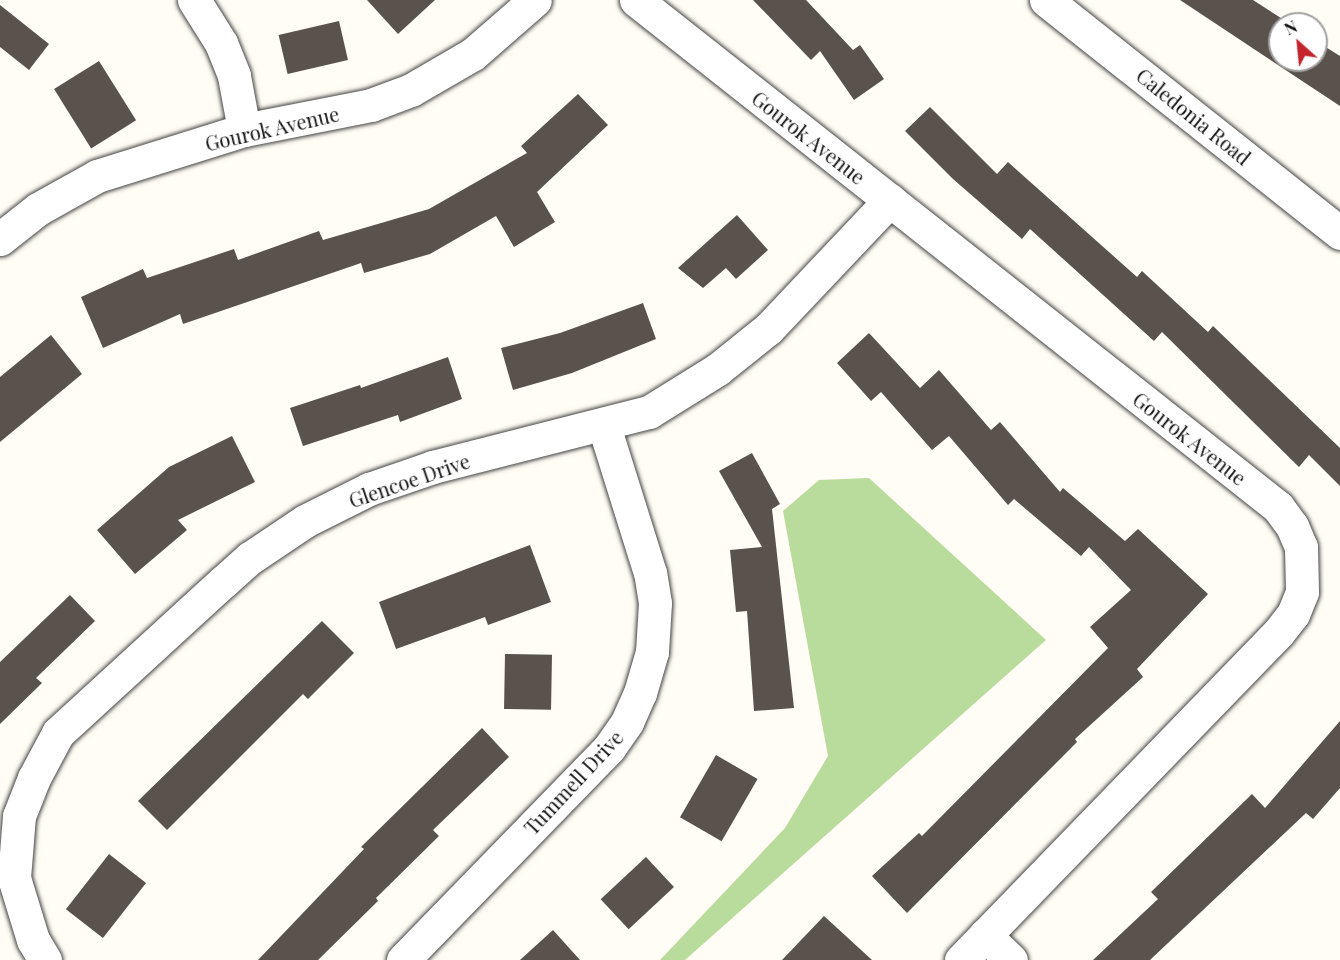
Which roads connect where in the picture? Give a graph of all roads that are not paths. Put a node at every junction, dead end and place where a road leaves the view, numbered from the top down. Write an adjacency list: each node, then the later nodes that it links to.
1 (194, 0): 5 (street)
2 (535, 0): 5 (street, Gourok Avenue)
3 (636, 0): 6 (street, Gourok Avenue)
4 (1046, 0): 7 (street, Caledonia Road)
5 (244, 130): 8 (street, Gourok Avenue)
6 (890, 200): 9 (street, Glencoe Drive); 11 (street, Gourok Avenue)
7 (1340, 233)
8 (0, 239)
9 (604, 426): 10 (street, Glencoe Drive); 13 (street, Tummell Drive)
10 (7, 879): 12 (street, Glencoe Drive)
11 (986, 935): 14 (street, Gourok Avenue); 15 (street)
12 (45, 960)
13 (403, 960)
14 (961, 960)
15 (1011, 960)

